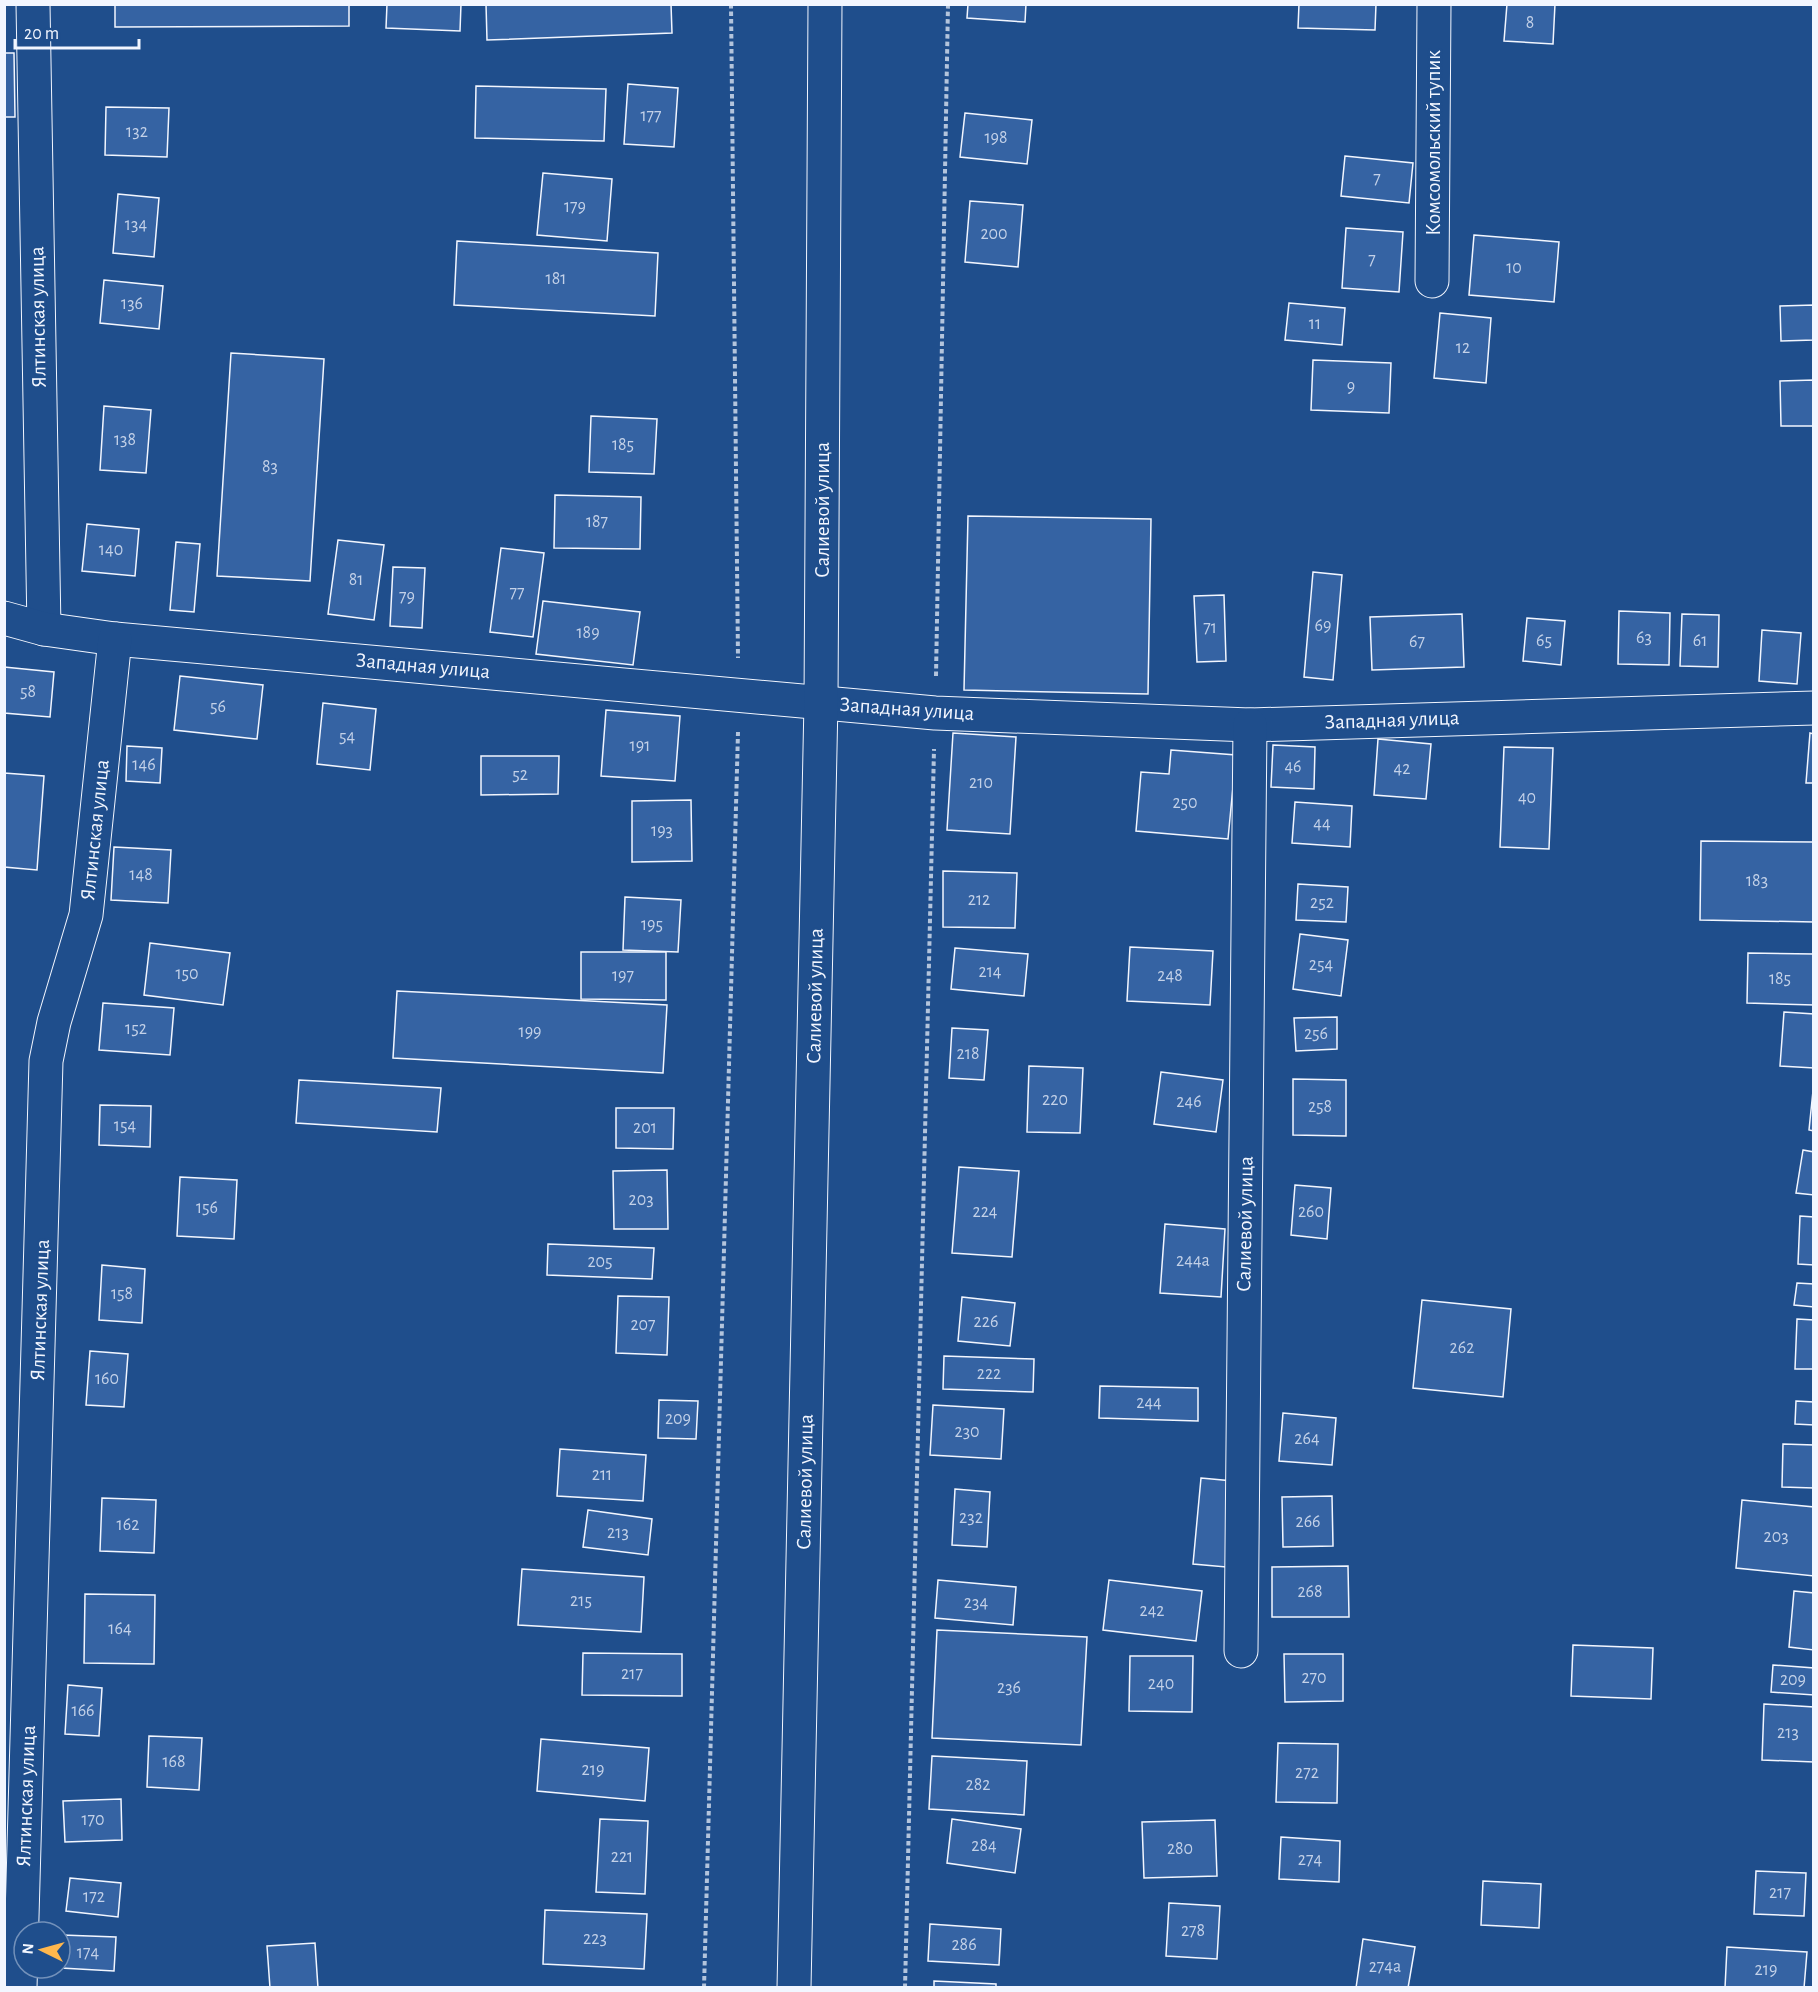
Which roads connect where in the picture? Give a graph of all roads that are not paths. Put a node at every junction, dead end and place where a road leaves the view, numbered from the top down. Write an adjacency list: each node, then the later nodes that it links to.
1 (33, 4): 6 (street, Ялтинская улица)
2 (825, 4): 8 (street, Салиевой улица)
3 (1434, 4): 4 (street, Комсомольский тупик)
4 (1432, 281)
5 (4, 618): 6 (street, Западная улица)
6 (44, 629): 7 (street, Западная улица)
7 (115, 639): 8 (street, Западная улица); 12 (street, Ялтинская улица)
8 (821, 702): 10 (street, Западная улица); 13 (street, Салиевой улица)
9 (1814, 708): 10 (street, Западная улица)
10 (1250, 724): 11 (street, Салиевой улица)
11 (1241, 1651)
12 (20, 1988)
13 (794, 1988)

